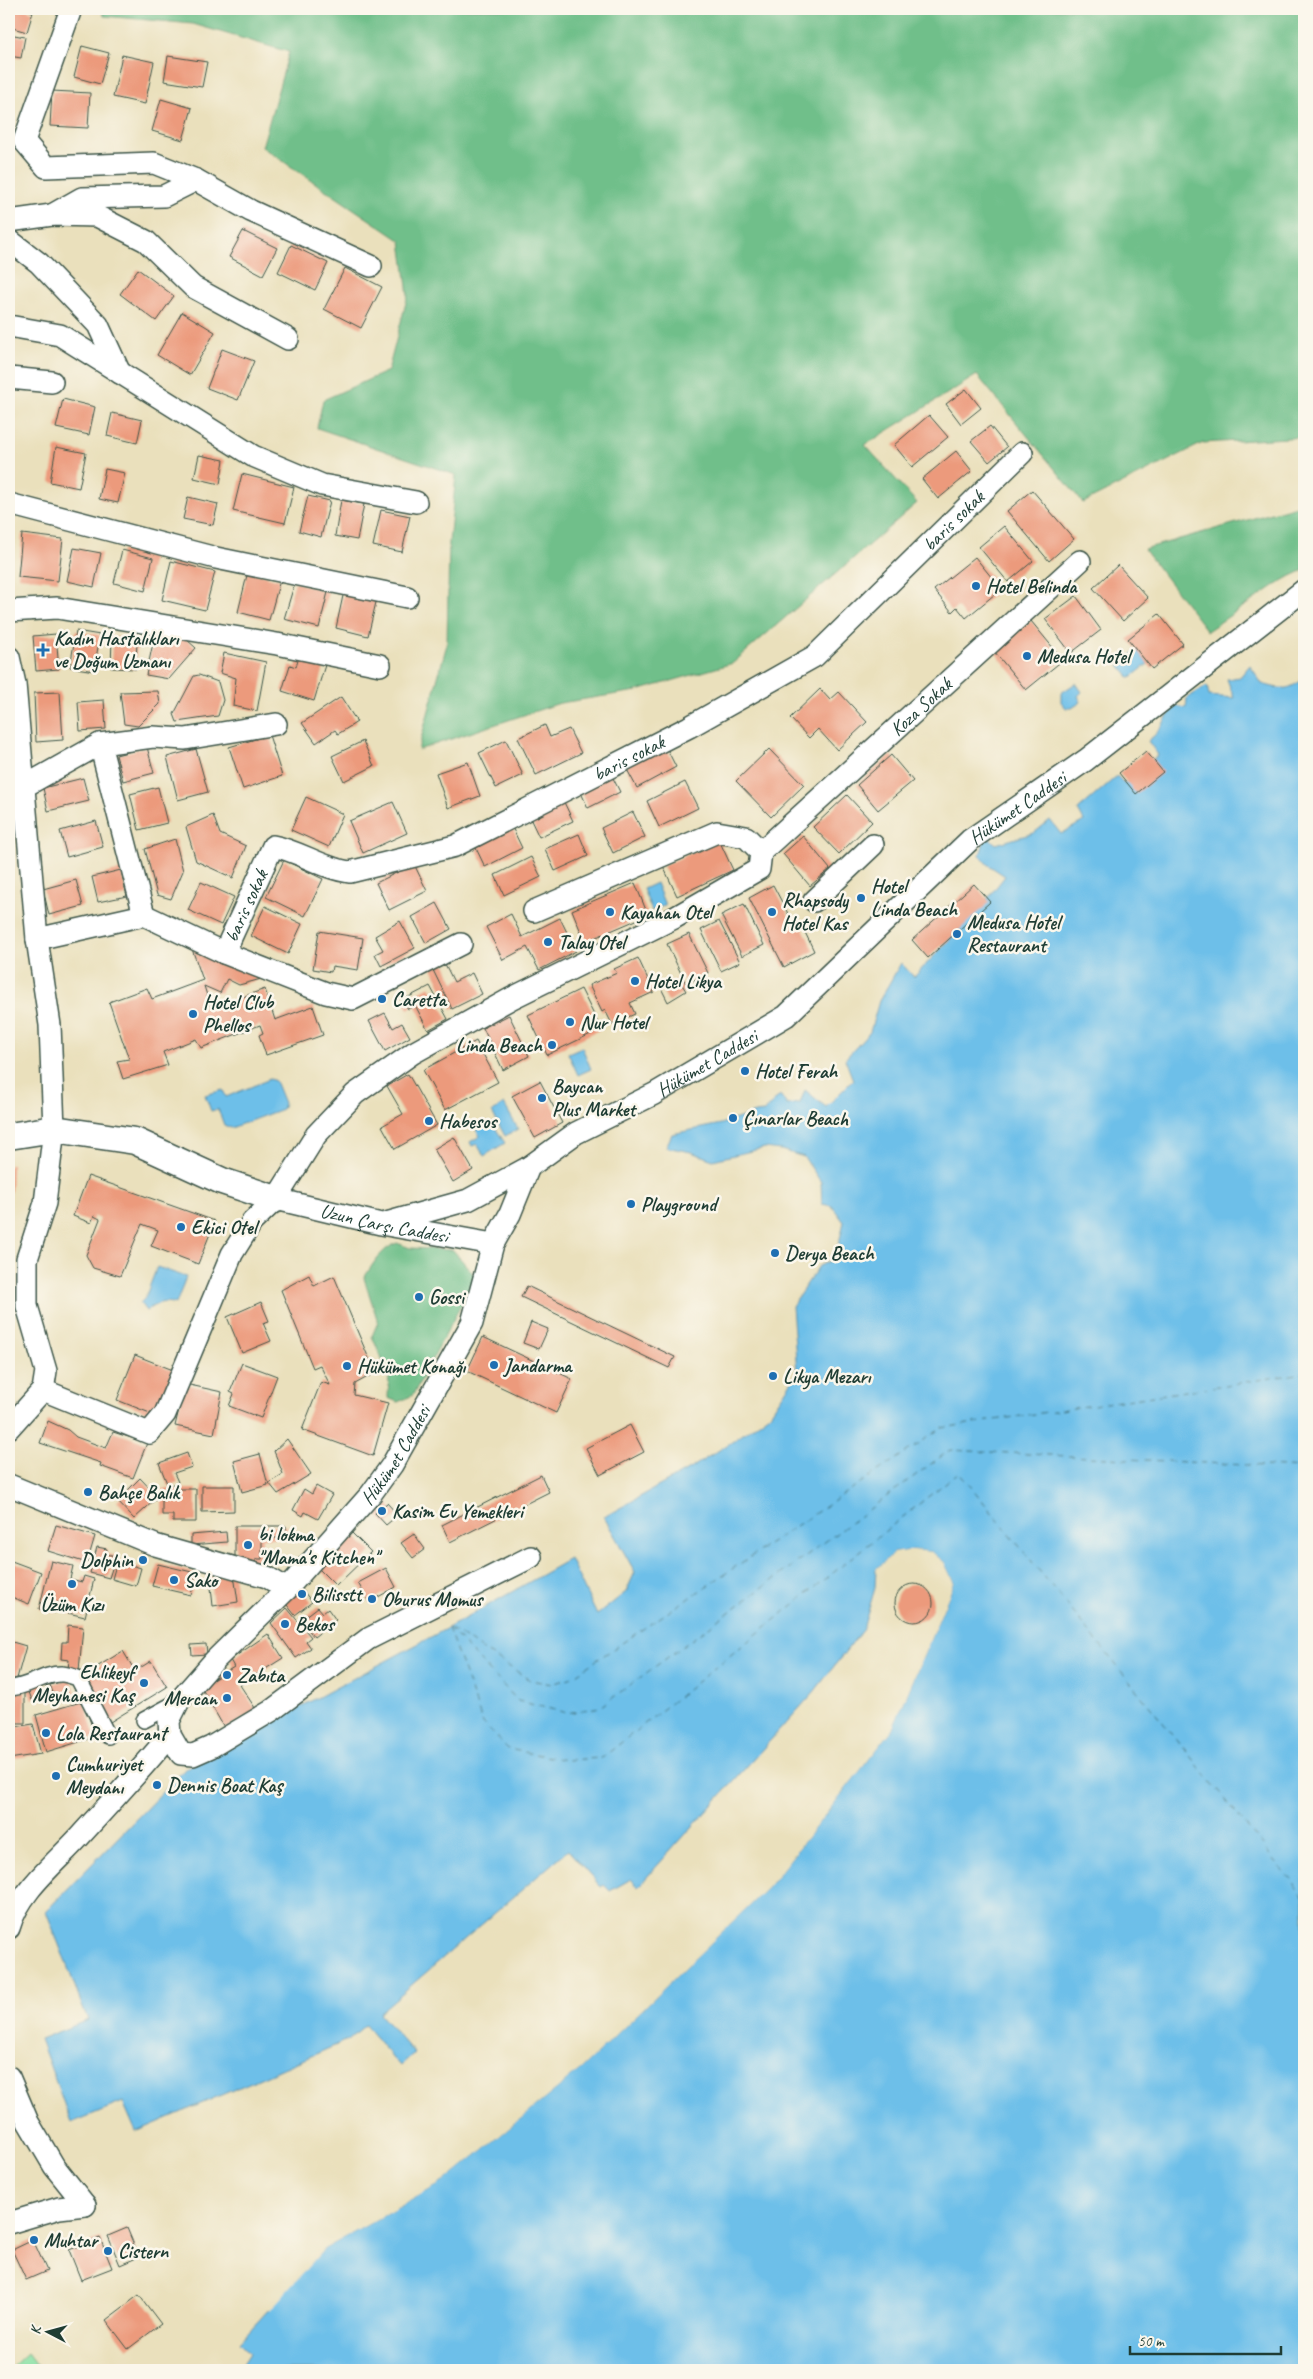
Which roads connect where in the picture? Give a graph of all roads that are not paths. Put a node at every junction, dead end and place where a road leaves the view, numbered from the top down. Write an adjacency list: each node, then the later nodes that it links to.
1 (71, 9): 2 (street)
2 (196, 180): 3 (street); 6 (street)
3 (52, 214): 4 (street); 8 (street)
4 (9, 221)
5 (9, 240): 9 (street)
6 (371, 266)
7 (9, 326): 9 (street)
8 (288, 339)
9 (120, 373): 13 (street)
10 (9, 378): 11 (street)
11 (52, 382)
12 (1022, 453): 31 (street, baris sokak)
13 (416, 502)
14 (9, 504): 17 (street)
15 (1080, 561): 25 (street, Koza Sokak)
16 (1304, 590): 34 (street, Hükümet Caddesi)
17 (407, 597)
18 (9, 611): 20 (street)
19 (9, 657): 23 (street)
20 (380, 664)
21 (276, 724): 22 (street)
22 (100, 744): 23 (street); 28 (street)
23 (25, 786): 29 (street)
24 (873, 845): 26 (street)
25 (761, 852): 27 (street); 35 (street)
26 (814, 901)
27 (534, 911)
28 (144, 915): 29 (street); 31 (street)
29 (37, 939): 32 (street)
30 (461, 944): 31 (street)
31 (224, 953)
32 (54, 1129): 33 (street); 35 (street); 38 (street)
33 (9, 1136)
34 (529, 1167): 36 (street); 37 (street, Hükümet Caddesi)
35 (276, 1199): 36 (street, Uzun Çarşı Caddesi); 38 (street)
36 (381, 1224): 37 (street, Uzun Çarşı Caddesi)
37 (493, 1244): 42 (street, Hükümet Caddesi)
38 (43, 1390): 39 (street)
39 (9, 1428)
40 (9, 1485): 42 (street)
41 (531, 1557): 46 (street)
42 (287, 1589): 44 (street, Hükümet Caddesi)
43 (9, 1688): 47 (street)
44 (179, 1701): 45 (street); 46 (street, Hükümet Caddesi)
45 (144, 1720)
46 (170, 1735): 48 (street)
47 (108, 1736)
48 (9, 1928)
49 (9, 2076): 50 (street)
50 (9, 2223)

